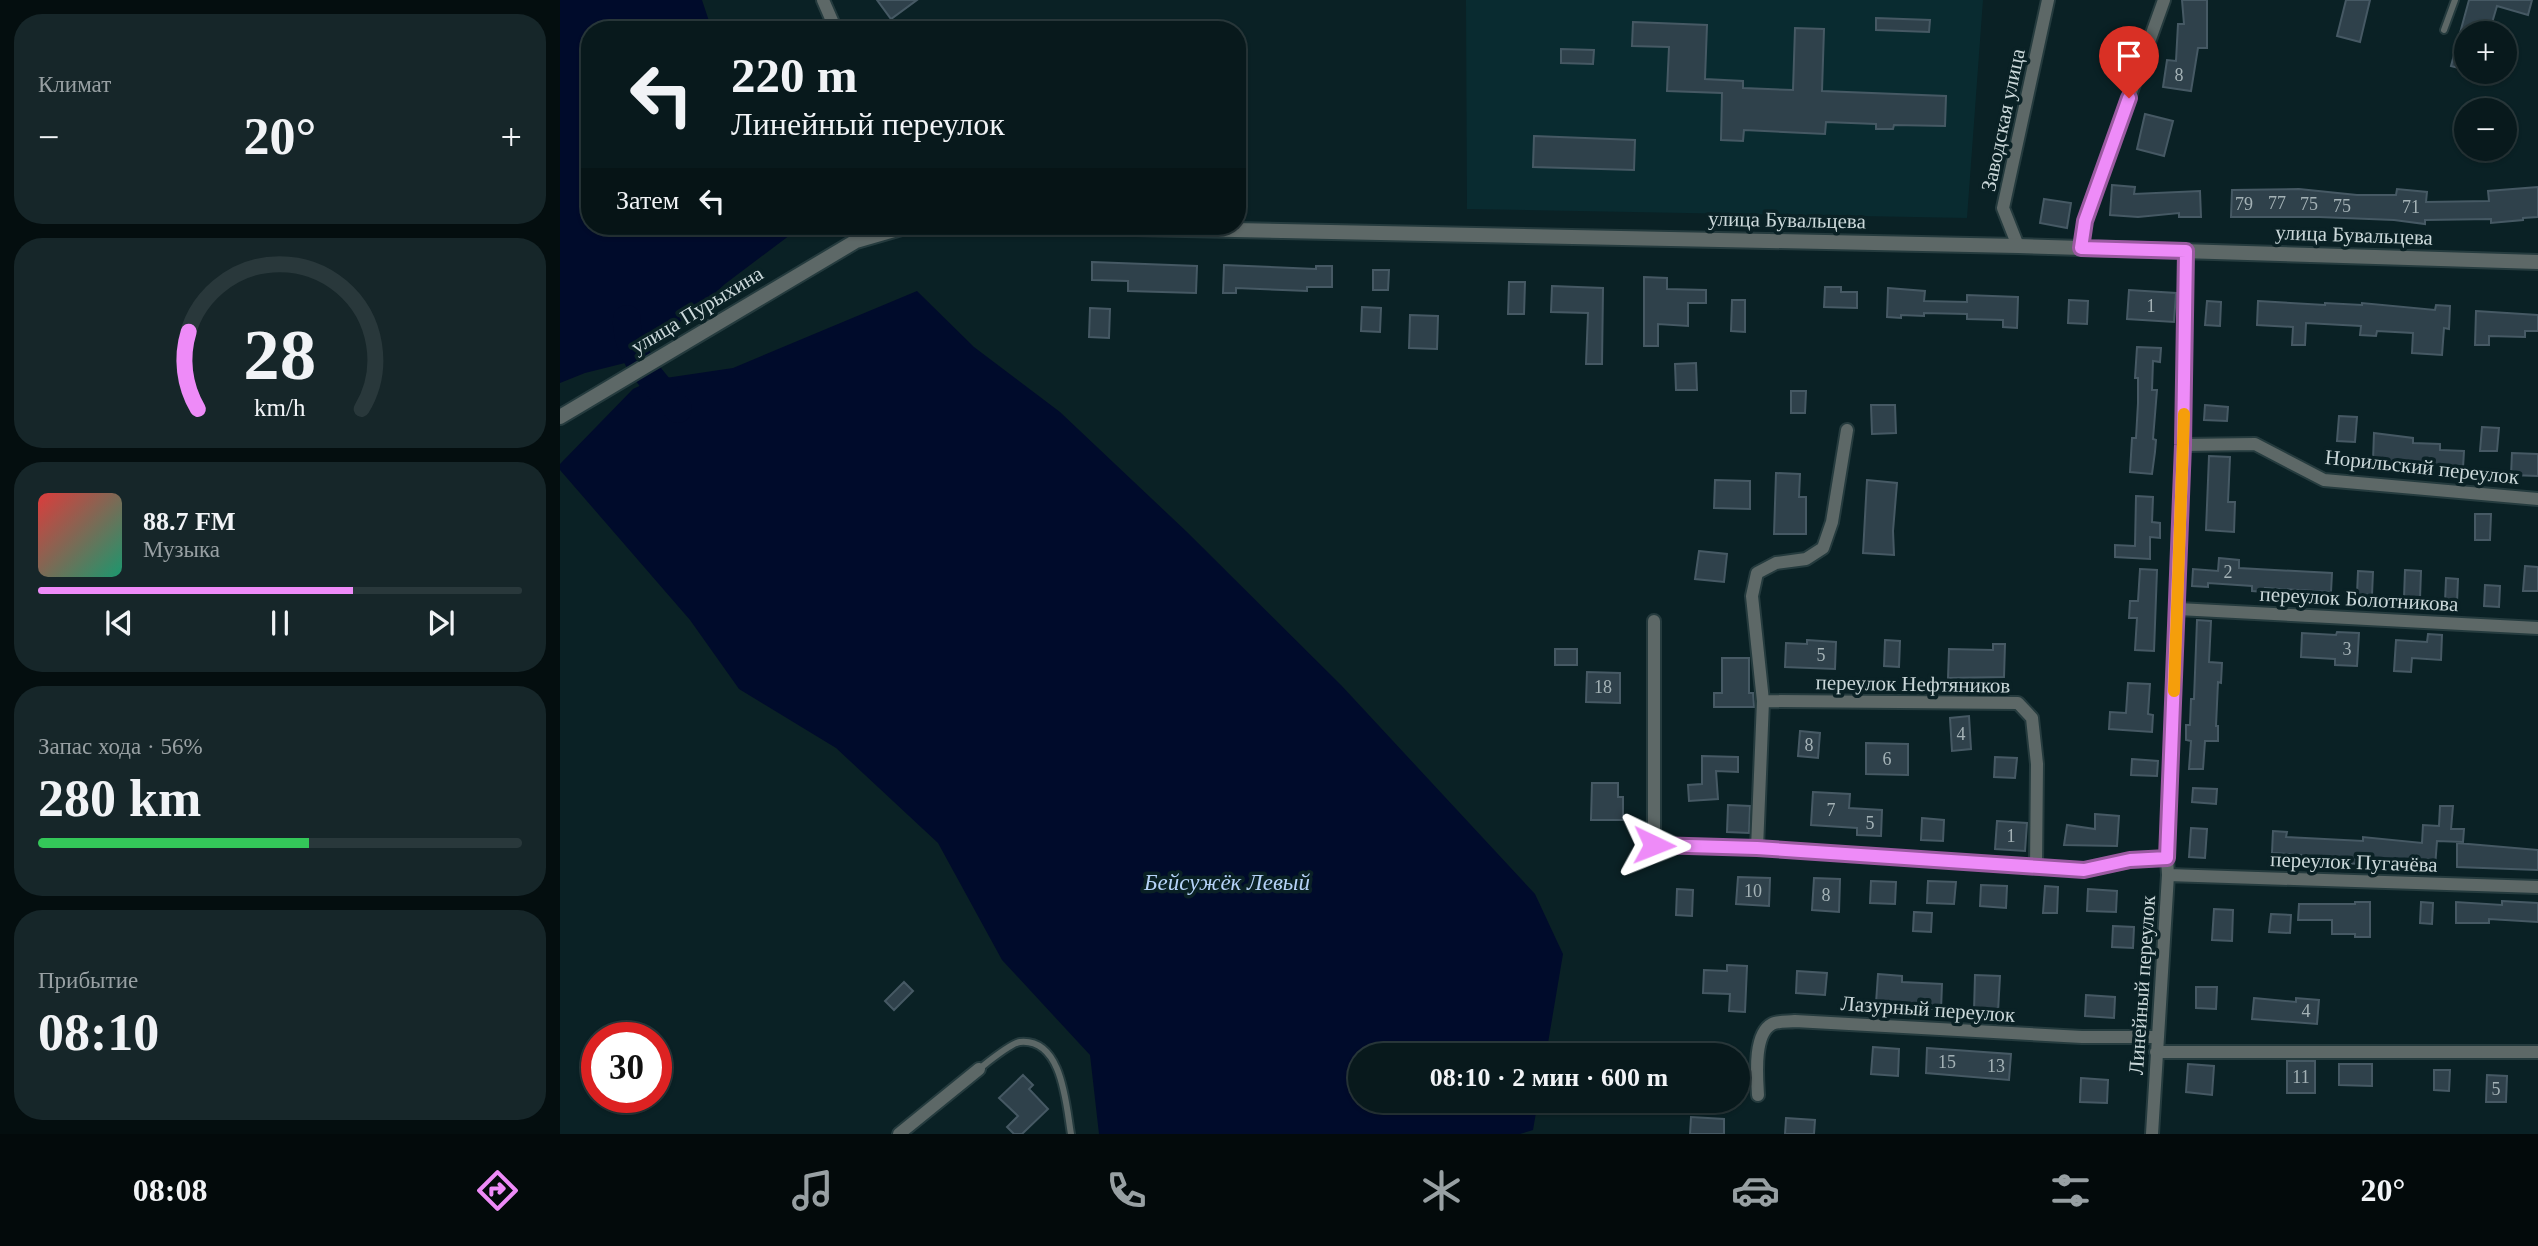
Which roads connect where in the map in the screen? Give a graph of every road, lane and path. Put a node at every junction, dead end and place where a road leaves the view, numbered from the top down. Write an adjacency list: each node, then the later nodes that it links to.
1 (823, 0): 5 (street)
2 (2048, 0): 9 (street, Заводская улица)
3 (2164, 0): 10 (street)
4 (2455, 0): 6 (lane)
5 (832, 21)
6 (2444, 30)
7 (1246, 230): 9 (street, улица Бувальцева)
8 (875, 235): 13 (street, улица Пурыхина)
9 (2018, 246): 10 (street, улица Бувальцева)
10 (2081, 248): 11 (street, улица Бувальцева)
11 (2186, 251): 12 (street, улица Бувальцева); 15 (street, Линейный переулок)
12 (2538, 262)
13 (560, 417)
14 (1847, 430): 20 (street)
15 (2183, 445): 16 (street, Норильский переулок); 17 (street, Линейный переулок)
16 (2538, 499)
17 (2178, 608): 19 (street, переулок Болотникова); 22 (street, Линейный переулок)
18 (1654, 621): 21 (street)
19 (2538, 628)
20 (1763, 701): 21 (street); 23 (street, переулок Нефтяников)
21 (1757, 848): 23 (street)
22 (2167, 858): 23 (street); 24 (street, Линейный переулок)
23 (2036, 868)
24 (2168, 875): 25 (street, переулок Пугачёва); 26 (street, Линейный переулок)
25 (2538, 887)
26 (2157, 1037): 27 (street, Линейный переулок); 30 (street, Лазурный переулок)
27 (2156, 1052): 28 (street); 33 (street, Линейный переулок)
28 (2538, 1052)
29 (979, 1069): 31 (street); 32 (lane)
30 (1758, 1095)
31 (900, 1134)
32 (1071, 1134)
33 (2152, 1134)

